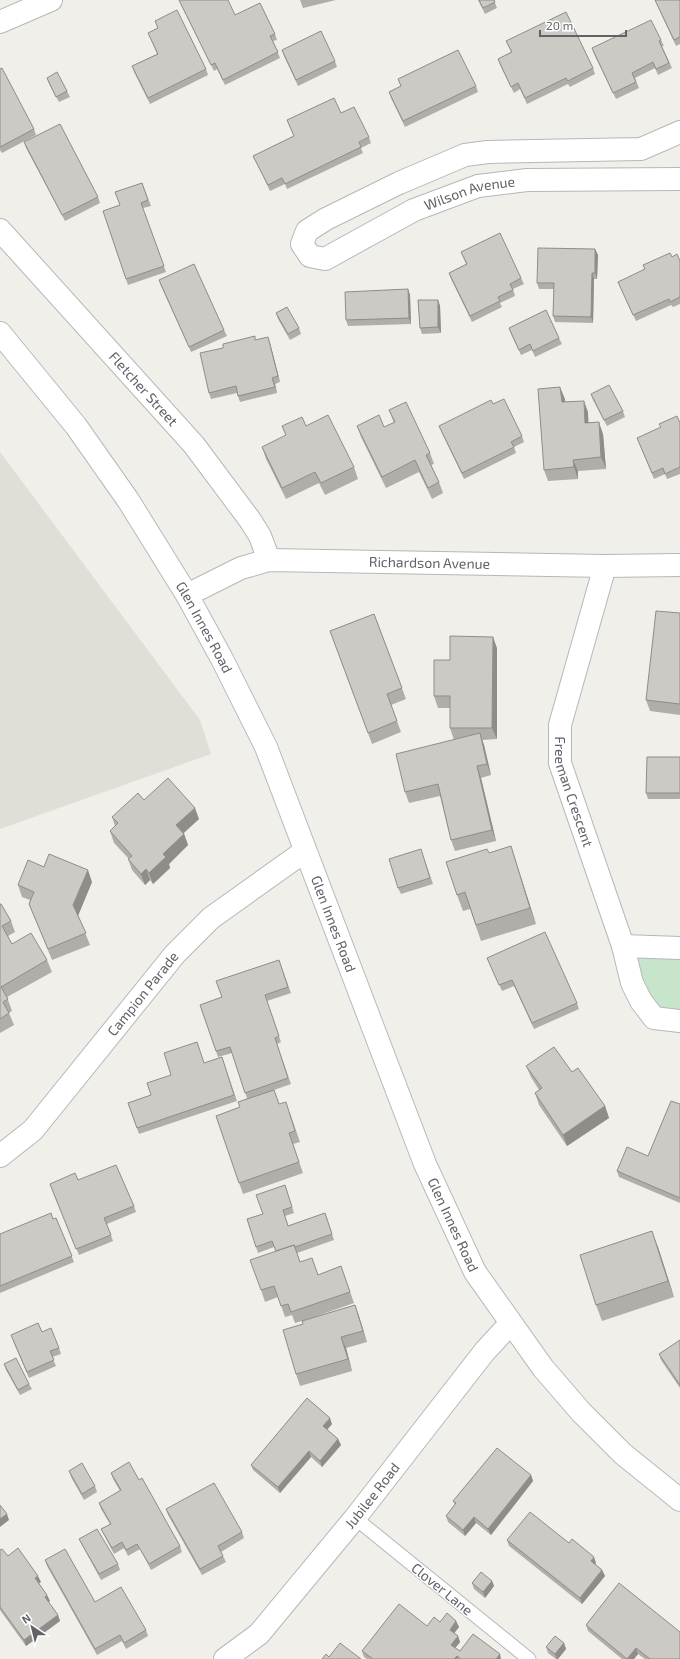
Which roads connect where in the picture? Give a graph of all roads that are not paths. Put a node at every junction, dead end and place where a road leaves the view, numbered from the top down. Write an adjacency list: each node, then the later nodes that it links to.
1 (51, 0): 2 (street)
2 (0, 22)
3 (680, 132): 4 (street, Wilson Avenue)
4 (641, 149): 5 (street, Wilson Avenue); 8 (street)
5 (524, 151): 7 (street, Wilson Avenue); 9 (street, Wilson Avenue)
6 (680, 179): 8 (street, Wilson Avenue)
7 (527, 180): 8 (street, Wilson Avenue); 10 (street, Wilson Avenue)
8 (642, 180)
9 (399, 183): 10 (street, Wilson Avenue); 10 (street, Wilson Avenue)
10 (414, 210)
11 (0, 230): 13 (street, Fletcher Street)
12 (0, 333): 16 (street, Glen Innes Road)
13 (269, 560): 15 (street, Richardson Avenue); 16 (street, Richardson Avenue)
14 (680, 565): 15 (street, Richardson Avenue)
15 (605, 566): 18 (street, Freeman Crescent)
16 (187, 595): 17 (street, Glen Innes Road)
17 (305, 851): 21 (street, Campion Parade); 22 (street, Glen Innes Road)
18 (623, 946): 19 (street); 20 (street, Freeman Crescent)
19 (680, 948)
20 (680, 1021)
21 (0, 1156)
22 (510, 1324): 23 (street, Glen Innes Road); 24 (street, Jubilee Road)
23 (680, 1500)
24 (355, 1518): 25 (street, Jubilee Road); 26 (lane, Clover Lane)
25 (225, 1659)
26 (530, 1659)

